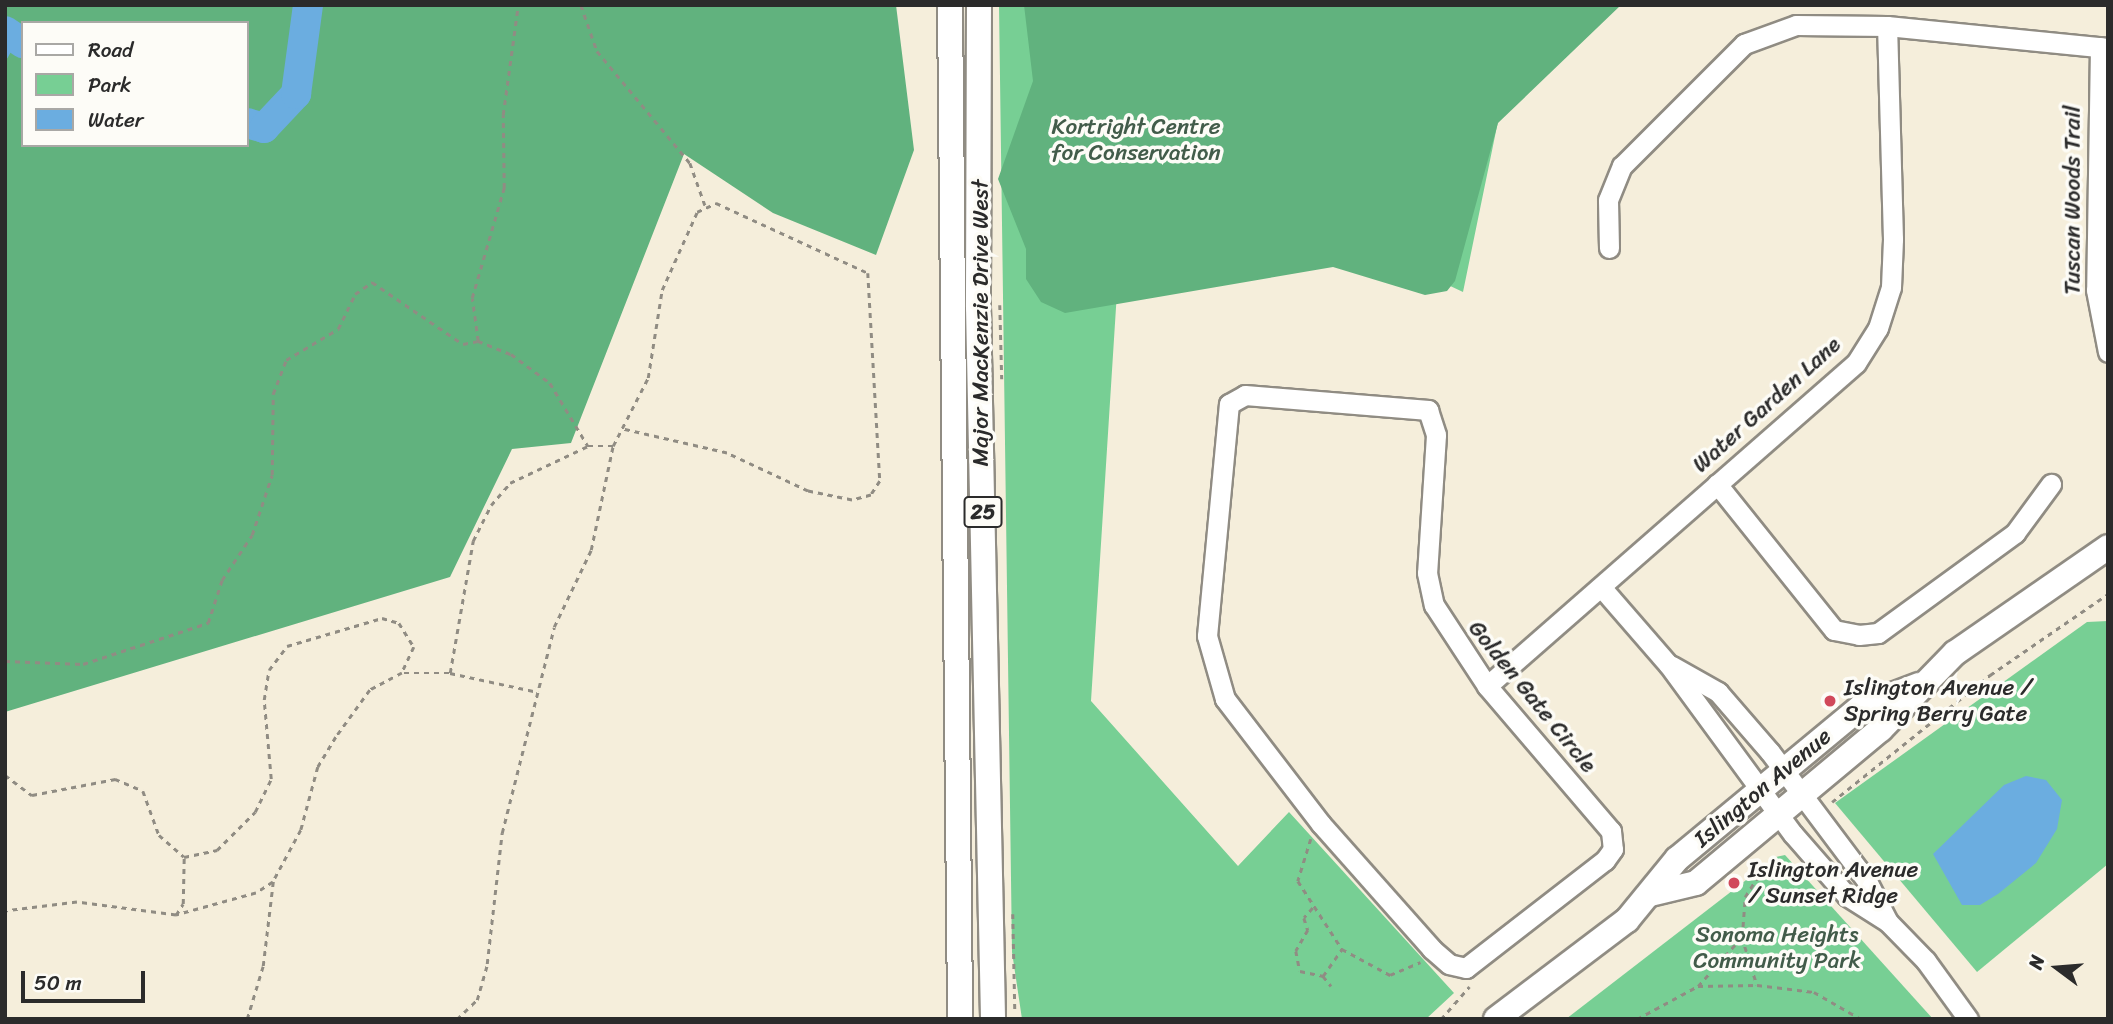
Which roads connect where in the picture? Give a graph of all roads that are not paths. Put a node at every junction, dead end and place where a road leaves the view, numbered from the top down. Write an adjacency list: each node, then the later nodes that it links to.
1 (950, 5): 20 (main road, Major MacKenzie Drive West / 25)
2 (979, 5): 21 (main road, Major MacKenzie Drive West / 25)
3 (1887, 26): 4 (street); 5 (street); 7 (street, Water Garden Lane)
4 (2104, 47): 6 (street, Tuscan Woods Trail)
5 (1609, 248)
6 (2108, 352)
7 (1717, 484): 8 (street); 10 (street, Water Garden Lane)
8 (2051, 484)
9 (2108, 547): 12 (main road, Islington Avenue)
10 (1601, 587): 11 (street); 13 (street, Water Garden Lane)
11 (1668, 664): 14 (street); 15 (street)
12 (1926, 682): 14 (main road, Islington Avenue); 16 (main road, Islington Avenue)
13 (1487, 686): 13 (street, Golden Gate Circle)
14 (1783, 771): 15 (main road, Islington Avenue); 16 (street)
15 (1762, 789): 17 (street); 18 (main road, Islington Avenue)
16 (1800, 796): 17 (main road, Islington Avenue); 19 (street)
17 (1779, 814): 18 (main road, Islington Avenue); 19 (street)
18 (1650, 894): 22 (main road, Islington Avenue)
19 (1888, 922): 23 (street)
20 (960, 1019)
21 (993, 1019)
22 (1496, 1019)
23 (1968, 1019)

